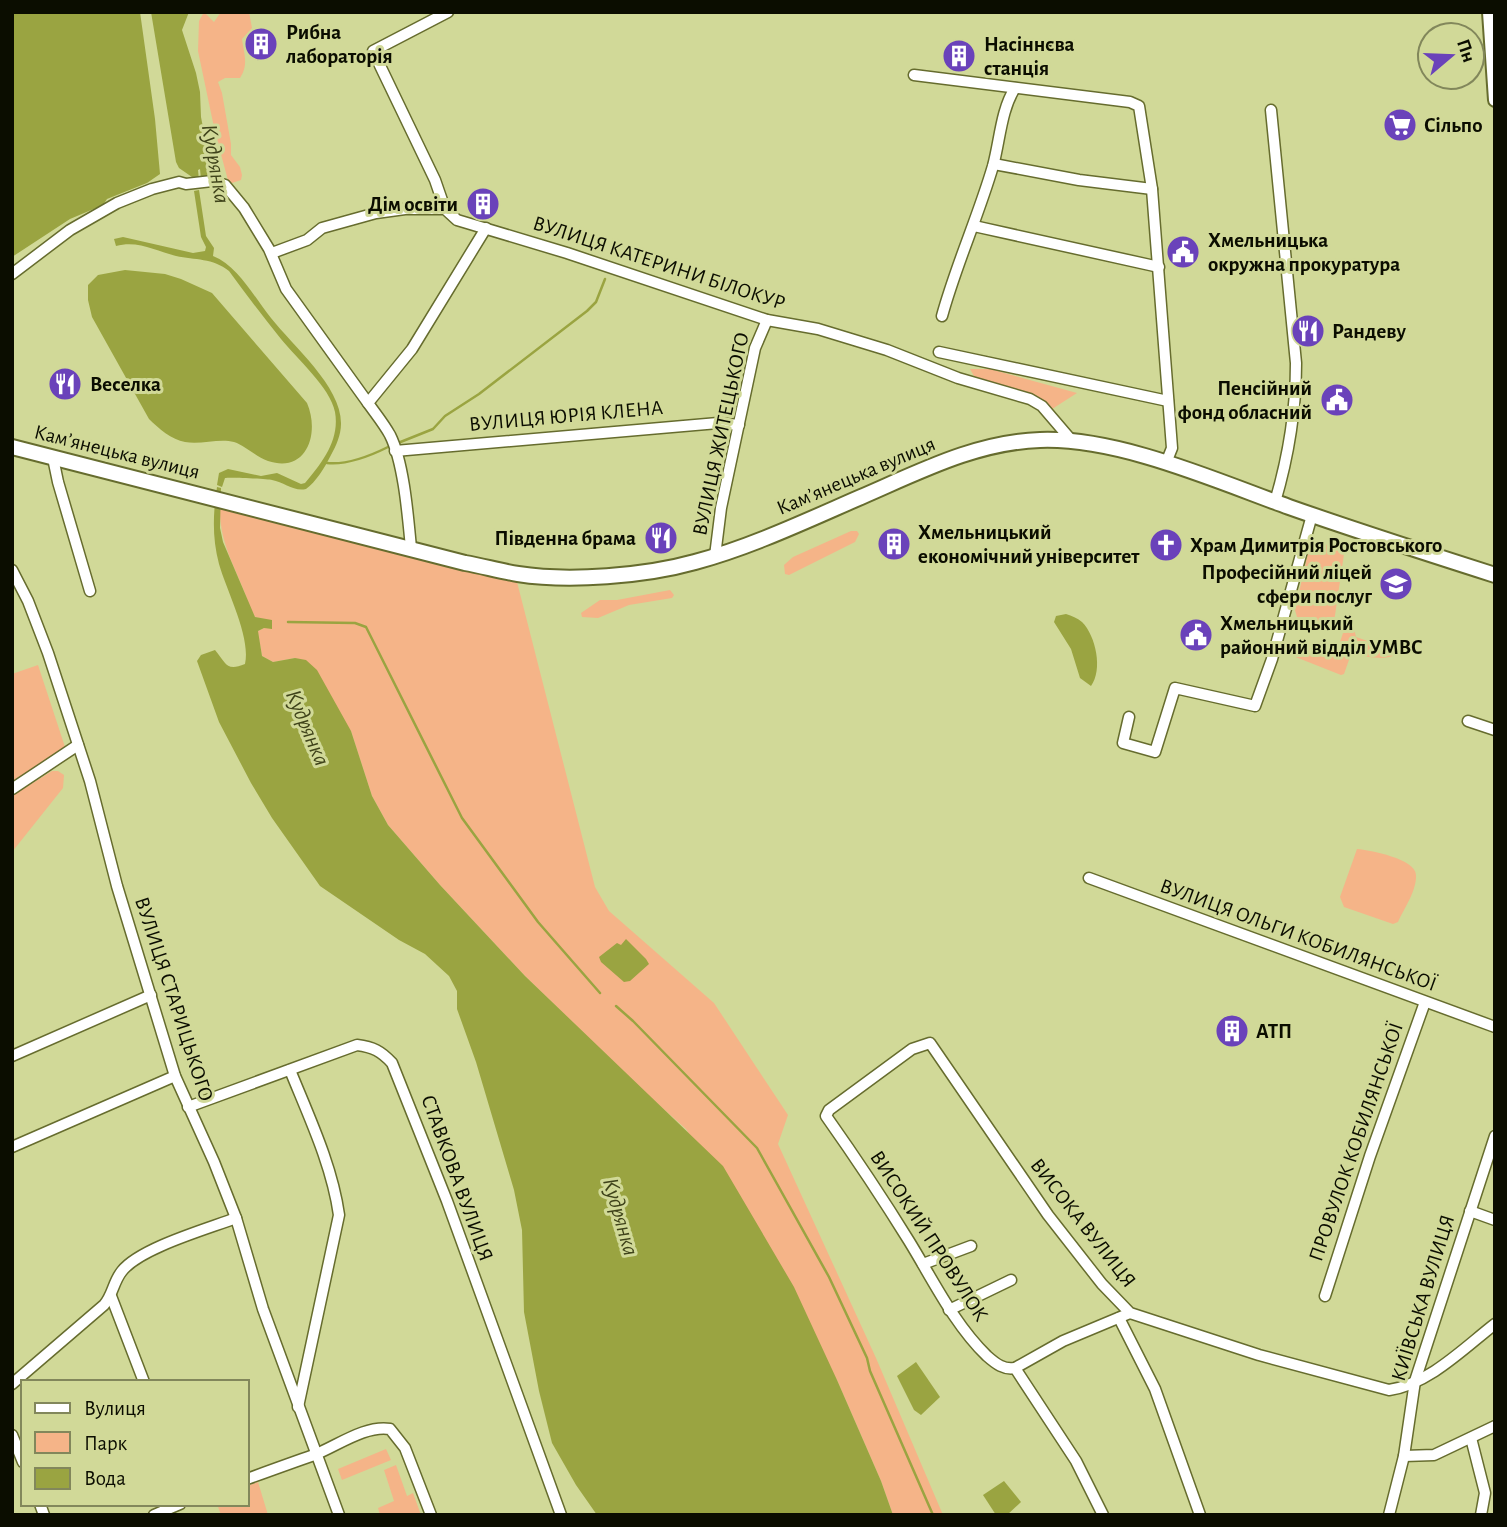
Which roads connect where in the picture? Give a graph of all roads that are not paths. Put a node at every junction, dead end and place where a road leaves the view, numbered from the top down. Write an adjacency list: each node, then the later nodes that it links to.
1 (448, 12): 9 (street)
2 (1489, 12): 5 (main road)
3 (914, 75): 4 (street)
4 (1015, 88): 7 (street); 8 (street)
5 (1495, 100)
6 (1270, 110): 26 (street)
7 (994, 164): 8 (street); 10 (street)
8 (1152, 189): 13 (street)
9 (445, 209): 11 (street, ВУЛИЦЯ КАТЕРИНИ БІЛОКУР); 12 (street, ВУЛИЦЯ КАТЕРИНИ БІЛОКУР)
10 (974, 226): 13 (street); 15 (street)
11 (486, 228): 16 (street, ВУЛИЦЯ КАТЕРИНИ БІЛОКУР); 19 (street)
12 (272, 253): 14 (street); 19 (street)
13 (1159, 267): 18 (street)
14 (12, 274)
15 (942, 316)
16 (767, 320): 20 (street, ВУЛИЦЯ ЖИТЕЦЬКОГО); 21 (street, ВУЛИЦЯ КАТЕРИНИ БІЛОКУР)
17 (939, 352): 18 (street)
18 (1167, 401): 25 (street)
19 (368, 403): 23 (street)
20 (739, 425): 23 (street, ВУЛИЦЯ ЮРІЯ КЛЕНА); 29 (street, ВУЛИЦЯ ЖИТЕЦЬКОГО)
21 (1072, 441): 25 (main road, Камʼянецька вулиця); 29 (main road, Камʼянецька вулиця)
22 (12, 447): 24 (main road, Камʼянецька вулиця)
23 (395, 451): 28 (street)
24 (53, 458): 28 (main road, Камʼянецька вулиця); 32 (street)
25 (1166, 463): 26 (main road, Камʼянецька вулиця)
26 (1275, 502): 27 (main road, Камʼянецька вулиця)
27 (1312, 515): 31 (main road, Камʼянецька вулиця); 33 (street)
28 (411, 548): 29 (main road, Камʼянецька вулиця)
29 (715, 556)
30 (12, 570): 36 (street, ВУЛИЦЯ СТАРИЦЬКОГО)
31 (1495, 575)
32 (90, 591)
33 (1129, 717)
34 (1468, 721): 35 (street)
35 (1495, 730)
36 (78, 745): 37 (street); 39 (street, ВУЛИЦЯ СТАРИЦЬКОГО)
37 (12, 789)
38 (1089, 878): 40 (street, ВУЛИЦЯ ОЛЬГИ КОБИЛЯНСЬКОЇ)
39 (151, 995): 43 (street); 45 (street, ВУЛИЦЯ СТАРИЦЬКОГО)
40 (1425, 1002): 41 (street, ВУЛИЦЯ ОЛЬГИ КОБИЛЯНСЬКОЇ); 56 (street, ПРОВУЛОК КОБИЛЯНСЬКОЇ)
41 (1495, 1027)
42 (934, 1048): 53 (street, ВИСОКИЙ ПРОВУЛОК); 58 (street, ВИСОКА ВУЛИЦЯ)
43 (12, 1056)
44 (290, 1070): 46 (street, СТАВКОВА ВУЛИЦЯ); 65 (street); 79 (street, СТАВКОВА ВУЛИЦЯ)
45 (175, 1076): 46 (street, ВУЛИЦЯ СТАРИЦЬКОГО); 48 (street)
46 (188, 1107): 50 (street, ВУЛИЦЯ СТАРИЦЬКОГО)
47 (1495, 1136): 49 (street, КИЇВСЬКА ВУЛИЦЯ)
48 (12, 1147)
49 (1470, 1211): 51 (street); 63 (street, КИЇВСЬКА ВУЛИЦЯ)
50 (236, 1218): 55 (street); 66 (street, ВУЛИЦЯ СТАРИЦЬКОГО)
51 (1495, 1220)
52 (971, 1246): 53 (street)
53 (923, 1264): 57 (street, ВИСОКИЙ ПРОВУЛОК)
54 (1011, 1280): 57 (street)
55 (111, 1296): 62 (street); 64 (street)
56 (1325, 1296)
57 (949, 1310): 61 (street, ВИСОКИЙ ПРОВУЛОК)
58 (1130, 1313): 59 (street); 63 (street, ВИСОКА ВУЛИЦЯ)
59 (1119, 1318): 61 (street); 81 (street)
60 (1495, 1324): 63 (street)
61 (1015, 1368): 80 (street)
62 (143, 1380)
63 (1415, 1381): 72 (street, КИЇВСЬКА ВУЛИЦЯ)
64 (12, 1384)
65 (303, 1387): 66 (street); 67 (street)
66 (291, 1389): 67 (street, ВУЛИЦЯ СТАРИЦЬКОГО)
67 (298, 1408): 71 (street, ВУЛИЦЯ СТАРИЦЬКОГО)
68 (1495, 1426): 70 (street)
69 (12, 1435): 73 (street)
70 (1471, 1438): 72 (street); 83 (street)
71 (316, 1454): 74 (street); 77 (street, ВУЛИЦЯ СТАРИЦЬКОГО); 78 (street)
72 (1404, 1456): 82 (street, КИЇВСЬКА ВУЛИЦЯ)
73 (21, 1457)
74 (248, 1479)
75 (175, 1506): 76 (street)
76 (154, 1515)
77 (339, 1515)
78 (431, 1515)
79 (561, 1515)
80 (1103, 1515)
81 (1200, 1515)
82 (1389, 1515)
83 (1481, 1515)

